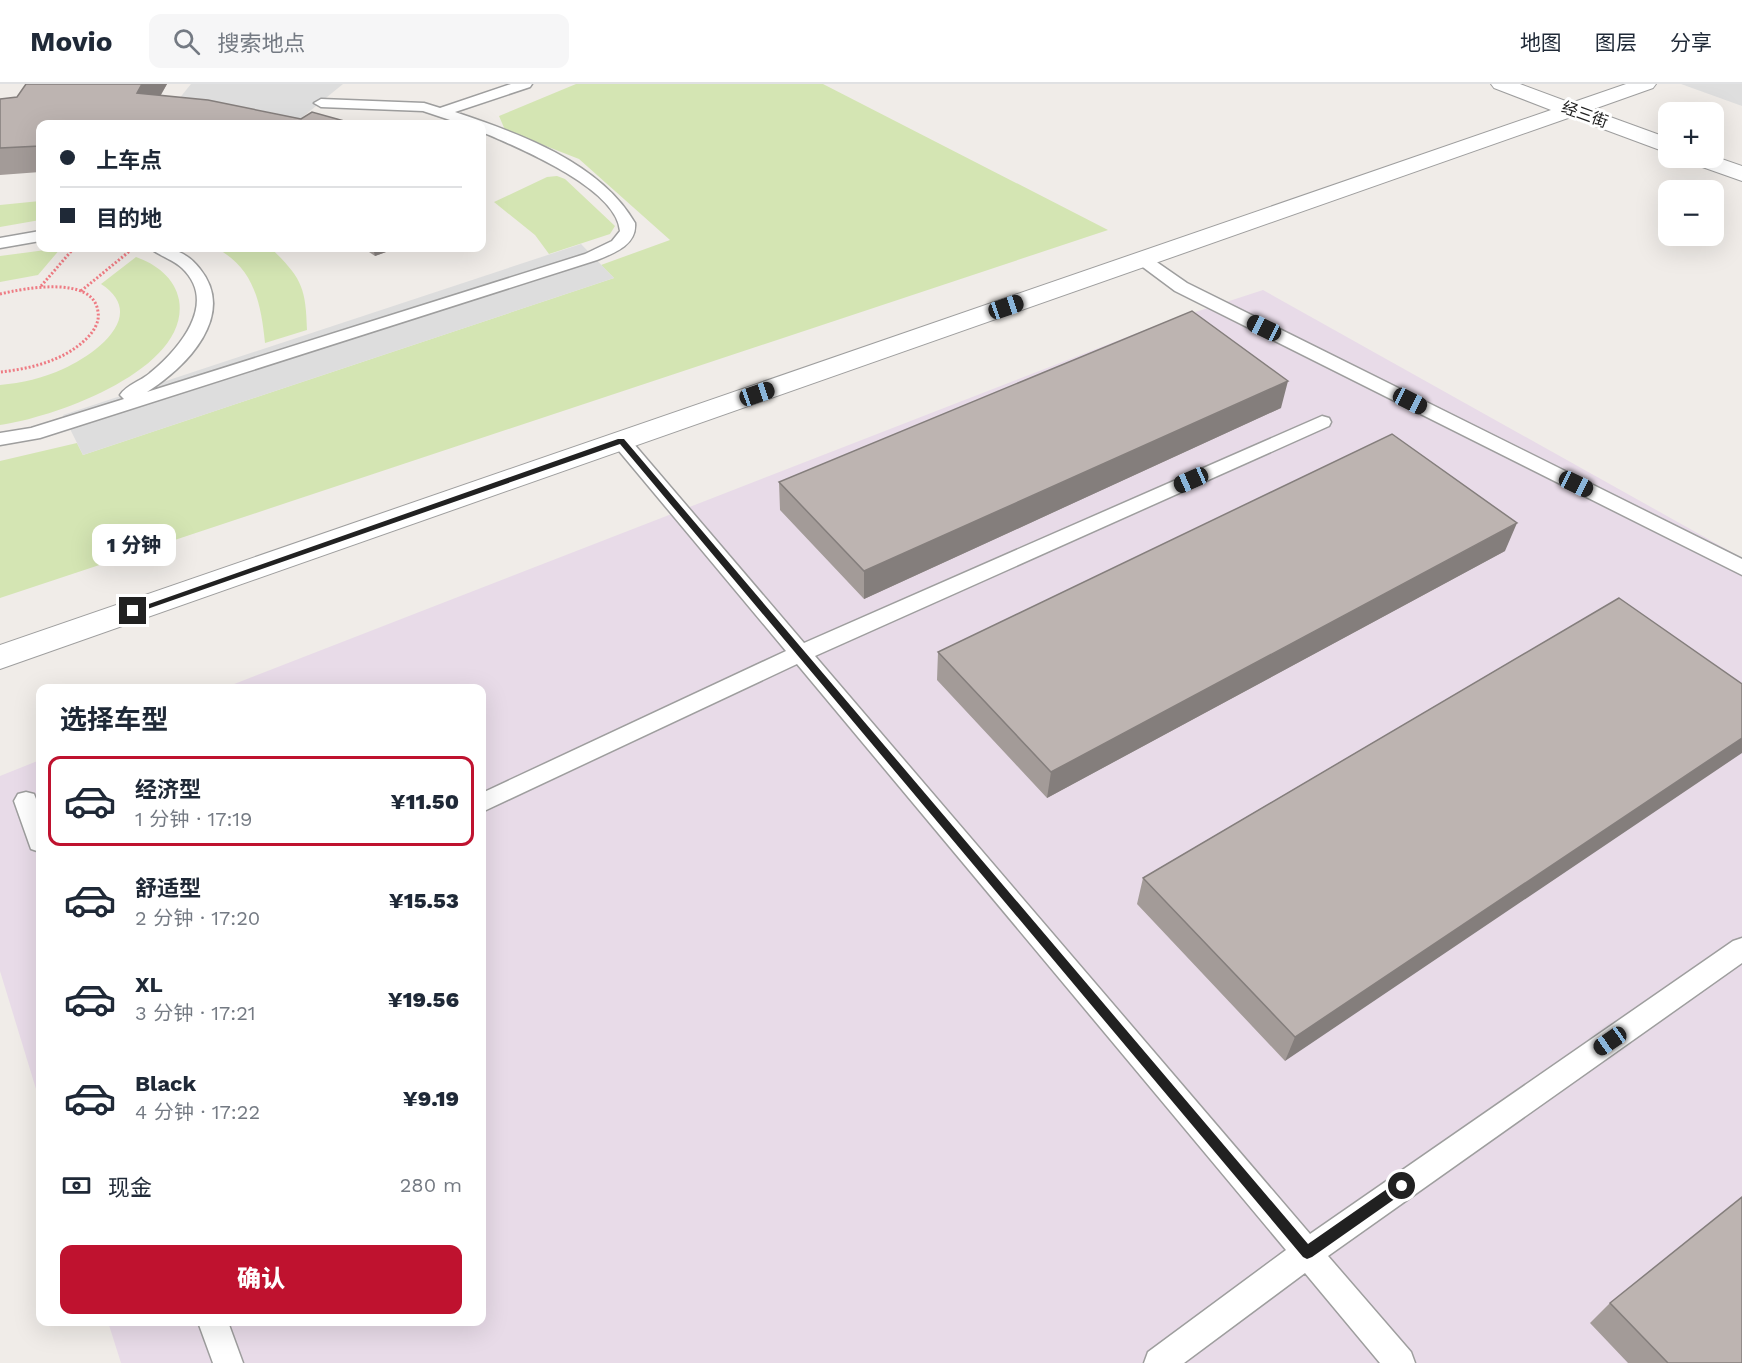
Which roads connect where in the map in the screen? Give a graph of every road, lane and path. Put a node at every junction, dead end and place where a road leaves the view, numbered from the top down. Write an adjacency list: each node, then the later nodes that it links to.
1 (481, 84): 5 (lane)
2 (525, 84): 5 (lane)
3 (1502, 84): 7 (street, 经三街)
4 (1646, 84): 7 (street)
5 (493, 95): 8 (lane)
6 (321, 103): 8 (lane)
7 (1573, 110): 11 (street, 经三街); 19 (street)
8 (442, 112): 9 (lane)
9 (464, 120)
10 (486, 129): 25 (lane)
11 (1658, 142)
12 (1724, 167): 13 (street)
13 (1742, 174)
14 (36, 237): 15 (lane)
15 (0, 243)
16 (71, 252): 20 (path)
17 (129, 252): 21 (path)
18 (170, 252): 25 (lane)
19 (1142, 260): 27 (street); 28 (lane)
20 (41, 286): 21 (path); 22 (path)
21 (80, 292): 23 (path)
22 (0, 294)
23 (0, 372)
24 (1322, 422): 29 (lane)
25 (33, 434): 26 (lane)
26 (0, 439)
27 (621, 441): 29 (lane); 30 (street)
28 (1742, 568)
29 (801, 653): 32 (lane); 35 (lane)
30 (0, 657)
31 (26, 801): 33 (lane)
32 (486, 801)
33 (36, 830)
34 (1742, 949): 35 (lane)
35 (1307, 1253): 38 (lane); 39 (lane)
36 (214, 1326): 37 (lane)
37 (228, 1363)
38 (1159, 1363)
39 (1400, 1363)

